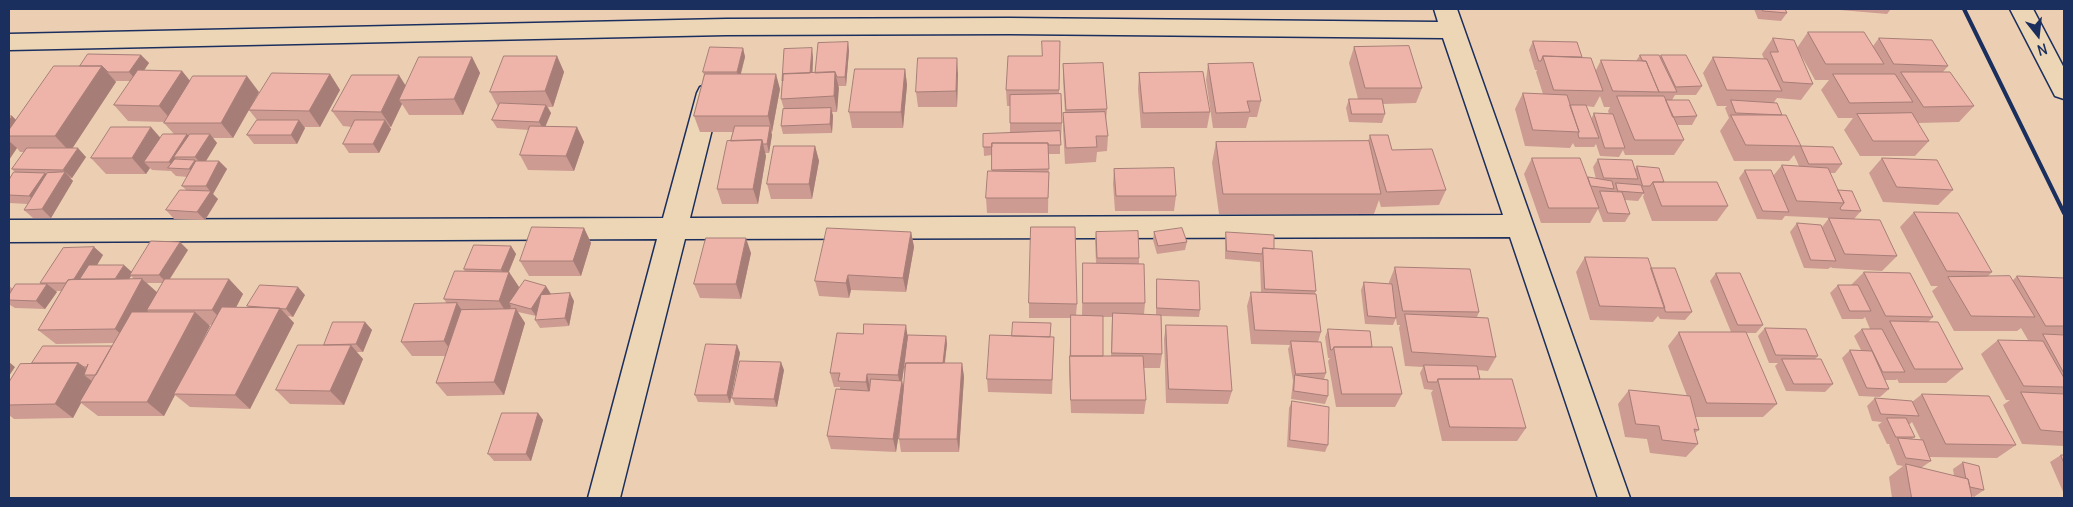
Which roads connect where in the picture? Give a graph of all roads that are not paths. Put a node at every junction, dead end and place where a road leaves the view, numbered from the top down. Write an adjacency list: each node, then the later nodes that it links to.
1 (2021, 9): 6 (street)
2 (1009, 17): 3 (street); 4 (street)
3 (1448, 19): 7 (street)
4 (726, 27): 5 (street); 8 (street)
5 (9, 42)
6 (2064, 90)
7 (1520, 226): 8 (street); 11 (street)
8 (674, 229): 9 (street); 10 (street)
9 (9, 231)
10 (604, 498)
11 (1614, 498)

